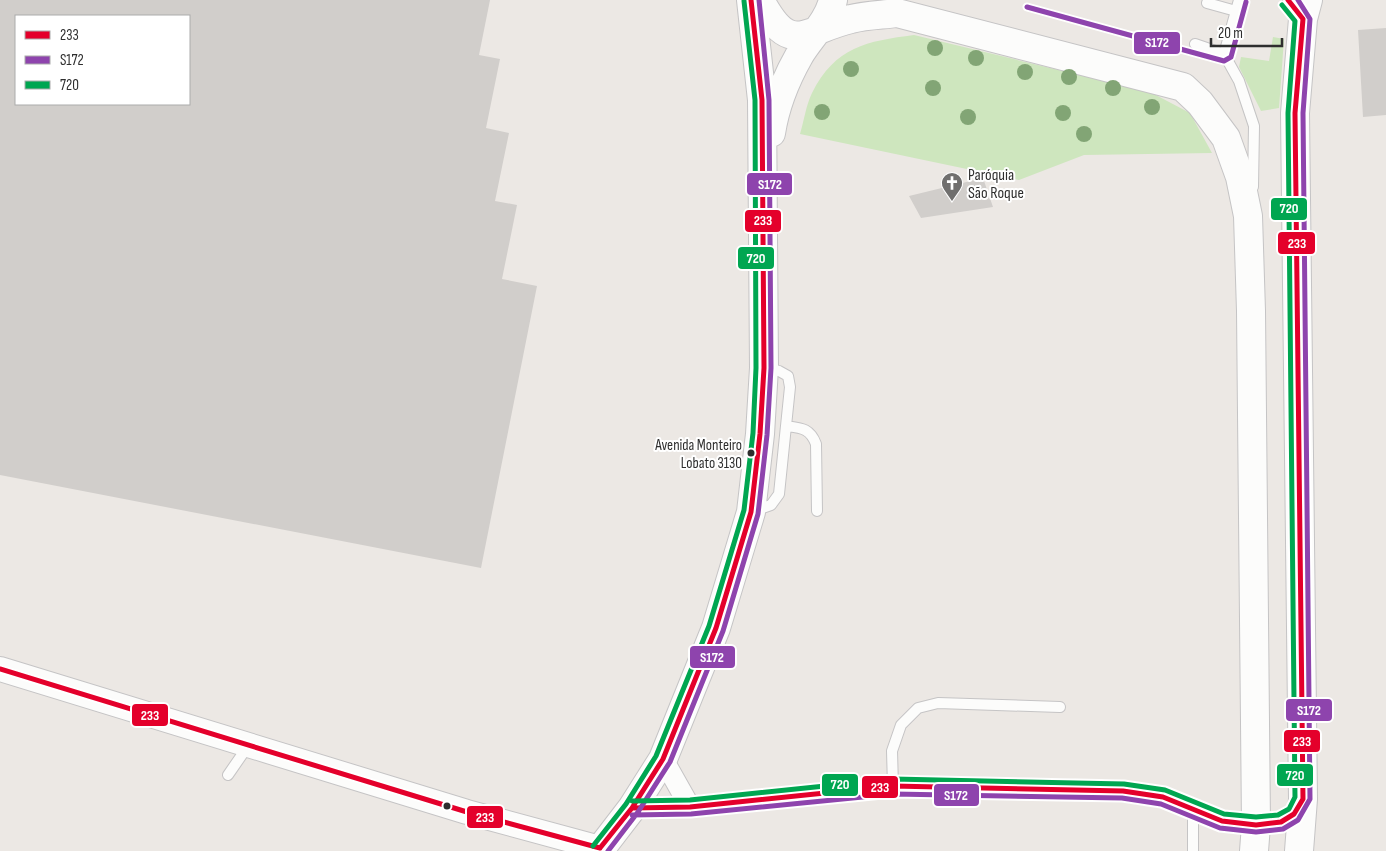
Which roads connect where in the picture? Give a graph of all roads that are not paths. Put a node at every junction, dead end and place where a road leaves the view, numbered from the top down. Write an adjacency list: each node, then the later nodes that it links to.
1 (751, 0): 11 (main road)
2 (760, 0): 8 (main road)
3 (833, 0): 8 (main road)
4 (1239, 0): 7 (lane)
5 (1207, 3): 7 (lane)
6 (1300, 6): 23 (main road)
7 (1236, 11): 10 (lane)
8 (817, 31): 11 (main road); 12 (main road)
9 (1195, 44): 10 (lane)
10 (1224, 54): 12 (lane)
11 (763, 184): 13 (main road)
12 (1251, 311): 27 (main road)
13 (764, 368): 14 (lane); 16 (main road)
14 (786, 426): 15 (lane); 16 (lane)
15 (816, 511)
16 (751, 512): 20 (main road)
17 (0, 669): 19 (street)
18 (1060, 706): 22 (lane)
19 (248, 746): 21 (lane); 28 (street)
20 (663, 759): 24 (street); 25 (main road)
21 (228, 775)
22 (893, 786): 24 (street); 26 (street)
23 (1303, 799): 27 (street); 30 (main road)
24 (690, 807): 25 (street)
25 (632, 808): 28 (main road)
26 (1193, 810): 27 (street); 29 (lane)
27 (1255, 838)
28 (600, 850)
29 (1194, 851)
30 (1299, 851)

